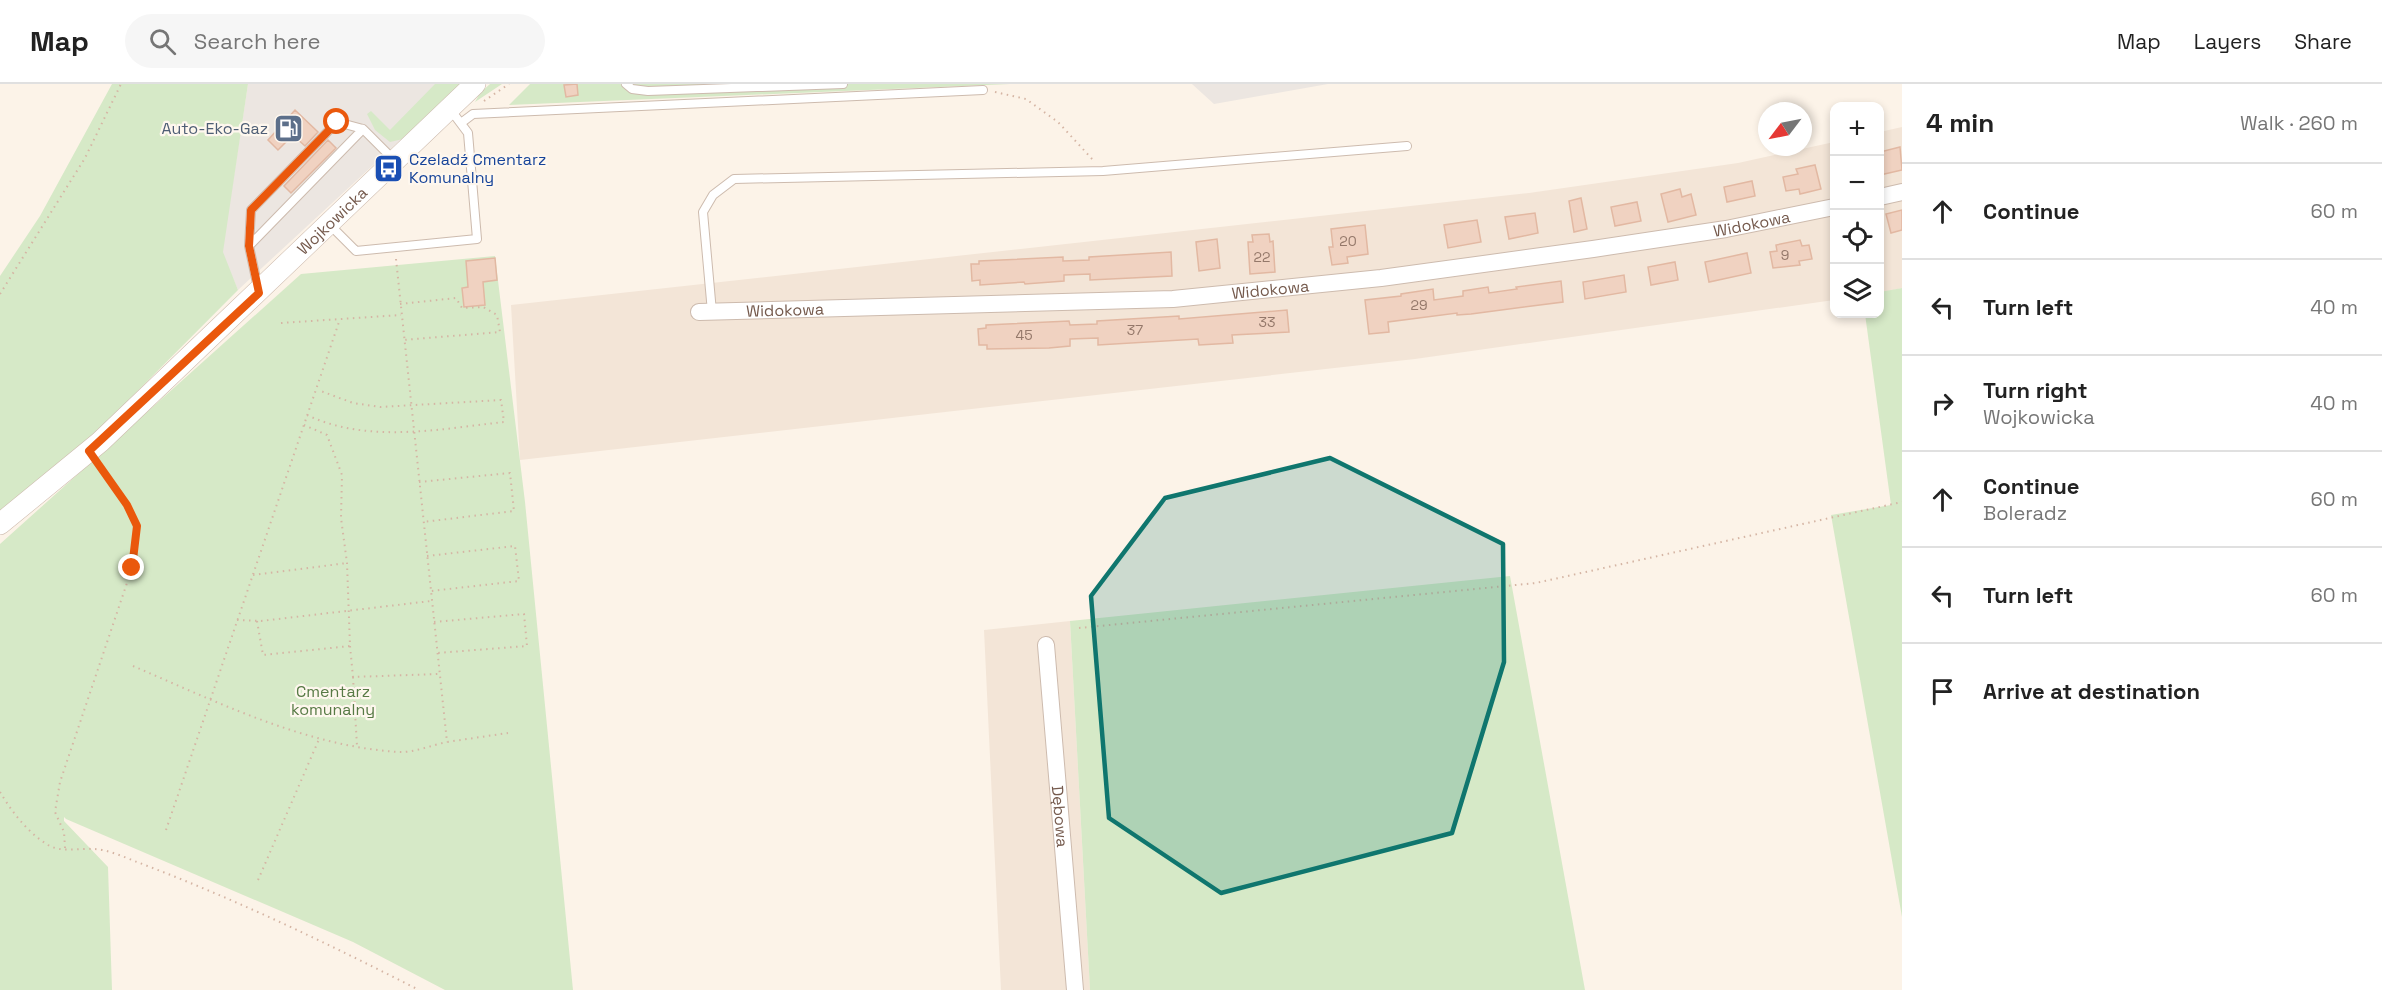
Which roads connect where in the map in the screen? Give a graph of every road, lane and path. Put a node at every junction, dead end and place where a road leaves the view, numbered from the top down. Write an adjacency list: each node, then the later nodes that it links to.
1 (121, 84): 20 (path)
2 (475, 84): 8 (street, Wojkowicka)
3 (626, 84): 6 (lane)
4 (843, 84): 5 (lane)
5 (786, 85): 6 (lane)
6 (651, 87)
7 (983, 90): 8 (lane); 12 (path)
8 (457, 117): 11 (street, Wojkowicka); 18 (lane)
9 (363, 129): 11 (lane); 17 (lane); 17 (lane)
10 (1407, 146): 12 (lane)
11 (395, 162): 16 (street, Wojkowicka)
12 (1103, 171): 22 (lane)
13 (1902, 192): 14 (street)
14 (1884, 196)
15 (1830, 208): 22 (street, Widokowa)
16 (330, 225): 18 (lane); 19 (street, Wojkowicka)
17 (249, 246): 19 (lane)
18 (395, 247): 21 (path)
19 (259, 293): 32 (street, Wojkowicka)
20 (0, 294)
21 (400, 304): 23 (path); 26 (path)
22 (705, 312)
23 (401, 315): 24 (path); 26 (path)
24 (340, 319): 25 (path); 27 (path)
25 (281, 323)
26 (403, 340): 28 (path)
27 (316, 389): 28 (path); 29 (path)
28 (410, 406): 31 (path); 31 (path)
29 (308, 415): 30 (path); 31 (path)
30 (304, 425): 38 (path); 39 (path)
31 (413, 432): 33 (path)
32 (89, 451): 36 (street, Wojkowicka); 60 (path)
33 (419, 482): 35 (path); 35 (path)
34 (1902, 502): 46 (path)
35 (423, 522): 37 (path)
36 (0, 524)
37 (427, 556): 40 (path); 40 (path)
38 (347, 563): 39 (path); 42 (path)
39 (253, 575): 43 (path)
40 (431, 591): 41 (path)
41 (432, 601): 42 (path); 45 (path)
42 (348, 611): 44 (path); 48 (path)
43 (237, 620): 44 (path); 53 (path)
44 (257, 621): 48 (path)
45 (434, 622): 49 (path); 49 (path)
46 (1078, 628)
47 (1046, 645): 63 (street, Dębowa)
48 (350, 646): 52 (path)
49 (437, 652): 51 (path)
50 (133, 666): 53 (path)
51 (440, 674): 52 (path); 56 (path)
52 (353, 677): 57 (path)
53 (210, 699): 55 (path); 59 (path)
54 (508, 733): 56 (path)
55 (320, 737): 57 (path); 61 (path)
56 (447, 742): 57 (path)
57 (357, 746)
58 (0, 792): 60 (path)
59 (166, 830)
60 (65, 849): 62 (path)
61 (258, 880)
62 (419, 990)
63 (1075, 990)

